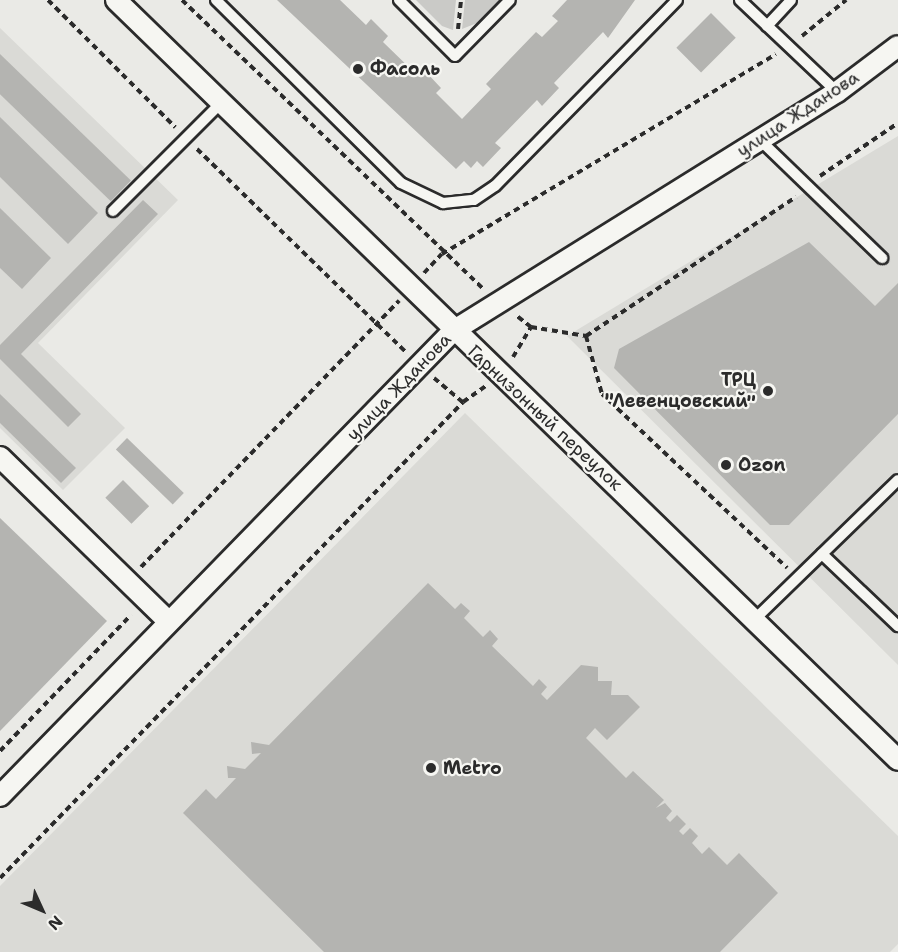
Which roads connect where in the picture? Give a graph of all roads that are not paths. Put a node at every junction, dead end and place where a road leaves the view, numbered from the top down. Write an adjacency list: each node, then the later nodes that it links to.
1 (116, 0): 11 (street, Гарнизонный переулок)
2 (216, 0): 5 (lane)
3 (399, 0): 4 (lane)
4 (510, 0)
5 (677, 0)
6 (740, 0): 8 (lane)
7 (791, 0): 8 (lane)
8 (767, 26): 10 (lane)
9 (898, 46): 10 (street, улица Жданова)
10 (837, 93): 12 (street, улица Жданова)
11 (221, 103): 13 (lane); 15 (street, Гарнизонный переулок)
12 (760, 141): 14 (lane); 15 (street, улица Жданова)
13 (113, 211)
14 (882, 258)
15 (453, 331): 19 (street, Гарнизонный переулок); 20 (street, улица Жданова)
16 (0, 457): 20 (street)
17 (898, 480): 18 (lane)
18 (822, 554): 19 (lane); 21 (lane)
19 (755, 619): 22 (street, Гарнизонный переулок)
20 (167, 621): 23 (street, улица Жданова)
21 (898, 626)
22 (898, 760)
23 (0, 796)

